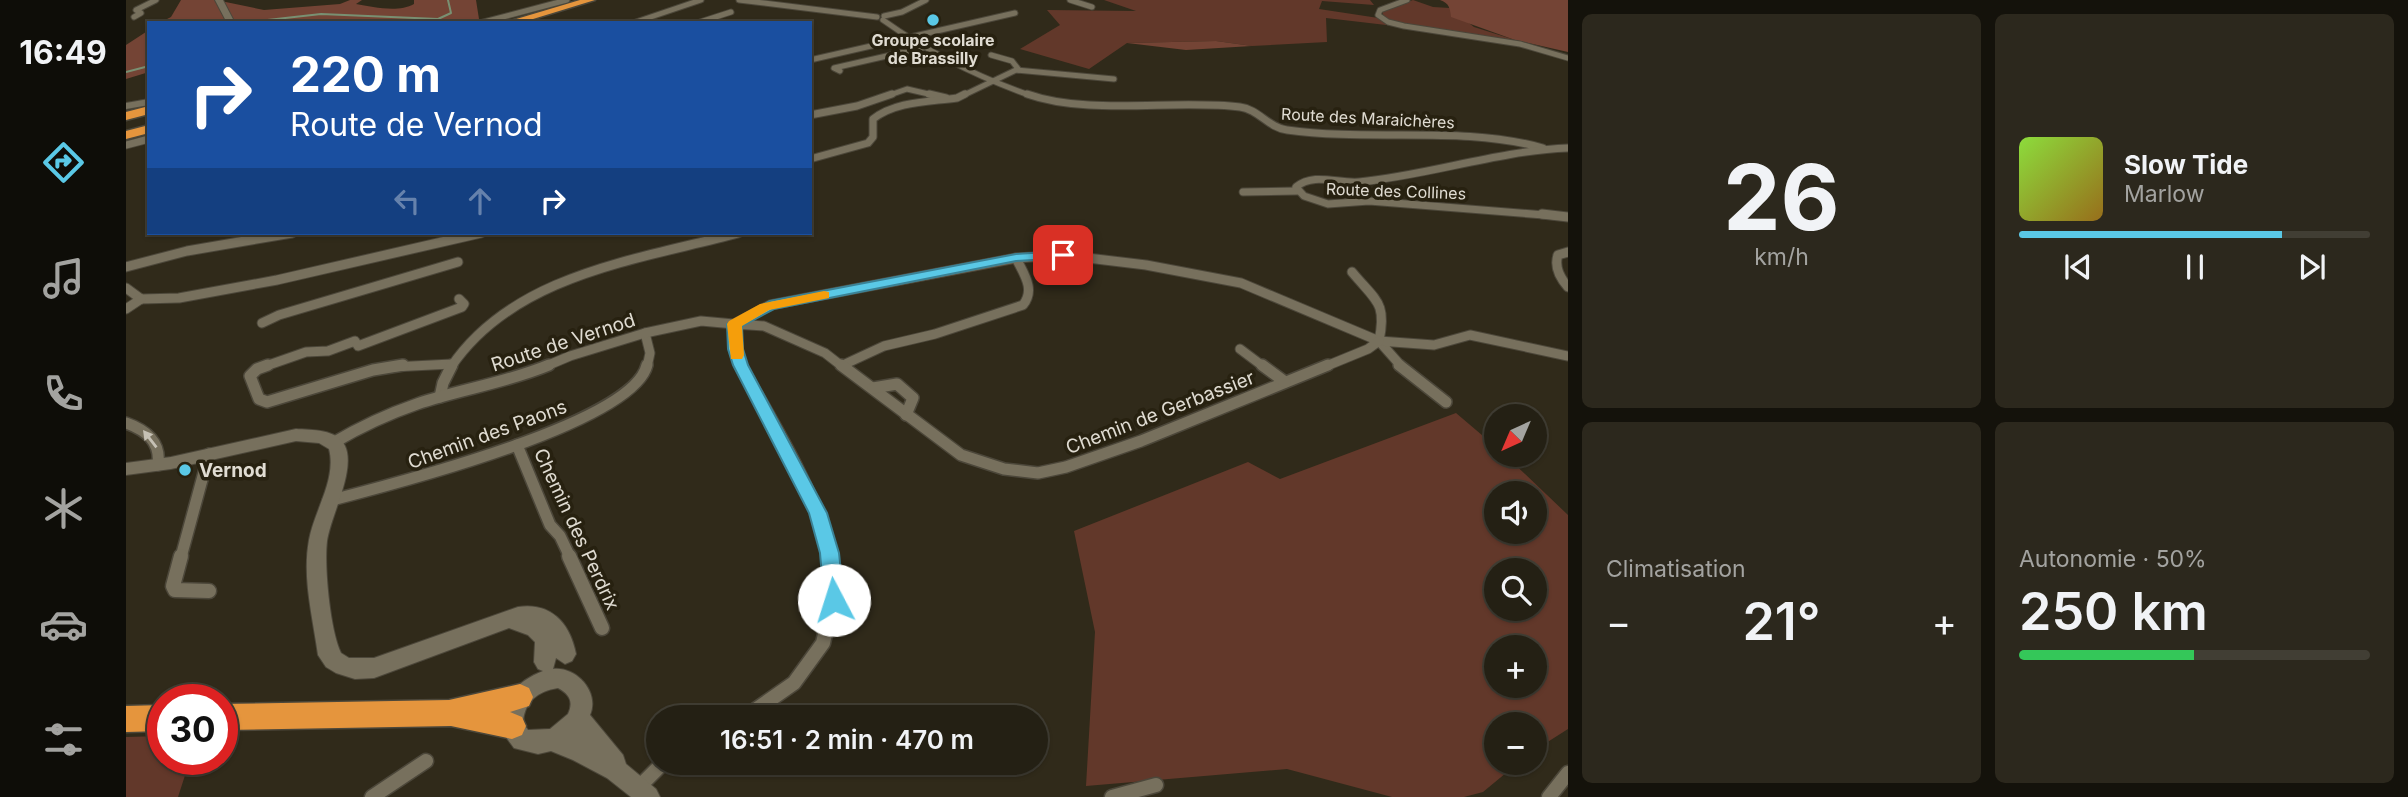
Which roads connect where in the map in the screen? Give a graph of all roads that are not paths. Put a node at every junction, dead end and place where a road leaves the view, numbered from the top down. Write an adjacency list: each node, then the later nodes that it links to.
1 (156, 0): 15 (street)
2 (219, 0): 17 (street)
3 (567, 0): 18 (street)
4 (590, 0): 19 (highway)
5 (701, 0): 20 (street)
6 (739, 0): 12 (street)
7 (813, 0): 12 (street)
8 (926, 0): 16 (street)
9 (1070, 0): 11 (street)
10 (1407, 0): 25 (street)
11 (1092, 6)
12 (797, 7): 16 (street)
13 (731, 12): 21 (street)
14 (1015, 13): 22 (street)
15 (134, 17)
16 (883, 18): 22 (street, Route des Maraichères)
17 (230, 21)
18 (488, 21)
19 (515, 21)
20 (639, 21)
21 (703, 21)
22 (907, 37): 23 (street, Route des Maraichères); 26 (street)
23 (926, 47): 28 (street); 30 (street, Route des Maraichères)
24 (991, 55): 27 (street)
25 (1568, 58)
26 (812, 60)
27 (1018, 70): 29 (street); 30 (street)
28 (840, 71)
29 (1114, 79)
30 (992, 81): 31 (street); 41 (street, Route des Maraichères)
31 (950, 100): 35 (street); 43 (street)
32 (147, 102): 33 (street)
33 (126, 106)
34 (147, 111): 36 (highway)
35 (812, 115)
36 (126, 116)
37 (147, 127): 38 (highway)
38 (126, 132)
39 (147, 140): 40 (street)
40 (126, 145)
41 (1542, 148): 42 (street, Route des Collines); 44 (street, Route des Collines)
42 (1568, 149)
43 (812, 158)
44 (1297, 191): 45 (street); 46 (street, Route des Collines)
45 (1243, 192)
46 (1568, 217)
47 (280, 235): 54 (street)
48 (473, 235): 51 (street)
49 (730, 235): 68 (street)
50 (1568, 252): 57 (street)
51 (387, 257): 56 (street); 59 (street)
52 (1016, 258): 63 (street); 65 (street); 69 (street)
53 (458, 262): 56 (street)
54 (126, 267)
55 (1352, 272): 65 (street)
56 (391, 281): 62 (street)
57 (1568, 287)
58 (126, 288): 59 (street)
59 (141, 299): 61 (street)
60 (458, 299): 68 (street)
61 (126, 309)
62 (262, 323)
63 (734, 324): 64 (street, Route de Vernod); 69 (street, Chemin de Gerbassier); 89 (street)
64 (645, 333): 72 (street, Route de Vernod); 77 (street, Chemin des Paons)
65 (1379, 341): 67 (street); 70 (street, Chemin de Gerbassier); 73 (street)
66 (1240, 348): 70 (street)
67 (1568, 356)
68 (453, 364): 72 (street)
69 (843, 365): 71 (street, Chemin de Gerbassier)
70 (1285, 382): 74 (street, Chemin de Gerbassier)
71 (873, 388): 74 (street, Chemin de Gerbassier); 74 (street)
72 (440, 397): 76 (street, Route de Vernod)
73 (1446, 401)
74 (906, 415)
75 (126, 423): 79 (street, one-way to 75)
76 (334, 443): 78 (street); 81 (street)
77 (517, 445): 81 (street, Chemin des Paons); 84 (street, Chemin des Perdrix)
78 (209, 454): 79 (street); 82 (street)
79 (158, 465): 80 (street)
80 (126, 469)
81 (325, 510): 83 (street)
82 (209, 591)
83 (510, 619): 85 (street); 86 (street)
84 (602, 628)
85 (565, 654): 87 (street)
86 (545, 662): 88 (street)
87 (567, 681): 88 (street); 93 (street)
88 (526, 691): 90 (highway); 95 (street)
89 (764, 705)
90 (449, 713): 92 (highway); 95 (highway)
91 (147, 718): 94 (highway)
92 (238, 718)
93 (578, 718): 96 (street); 100 (street)
94 (126, 719)
95 (512, 726): 96 (street)
96 (553, 741): 100 (street)
97 (426, 761): 101 (street)
98 (1568, 773): 103 (street)
99 (1156, 785): 102 (street)
100 (637, 786)
101 (372, 797)
102 (1112, 797)
103 (1549, 797)

